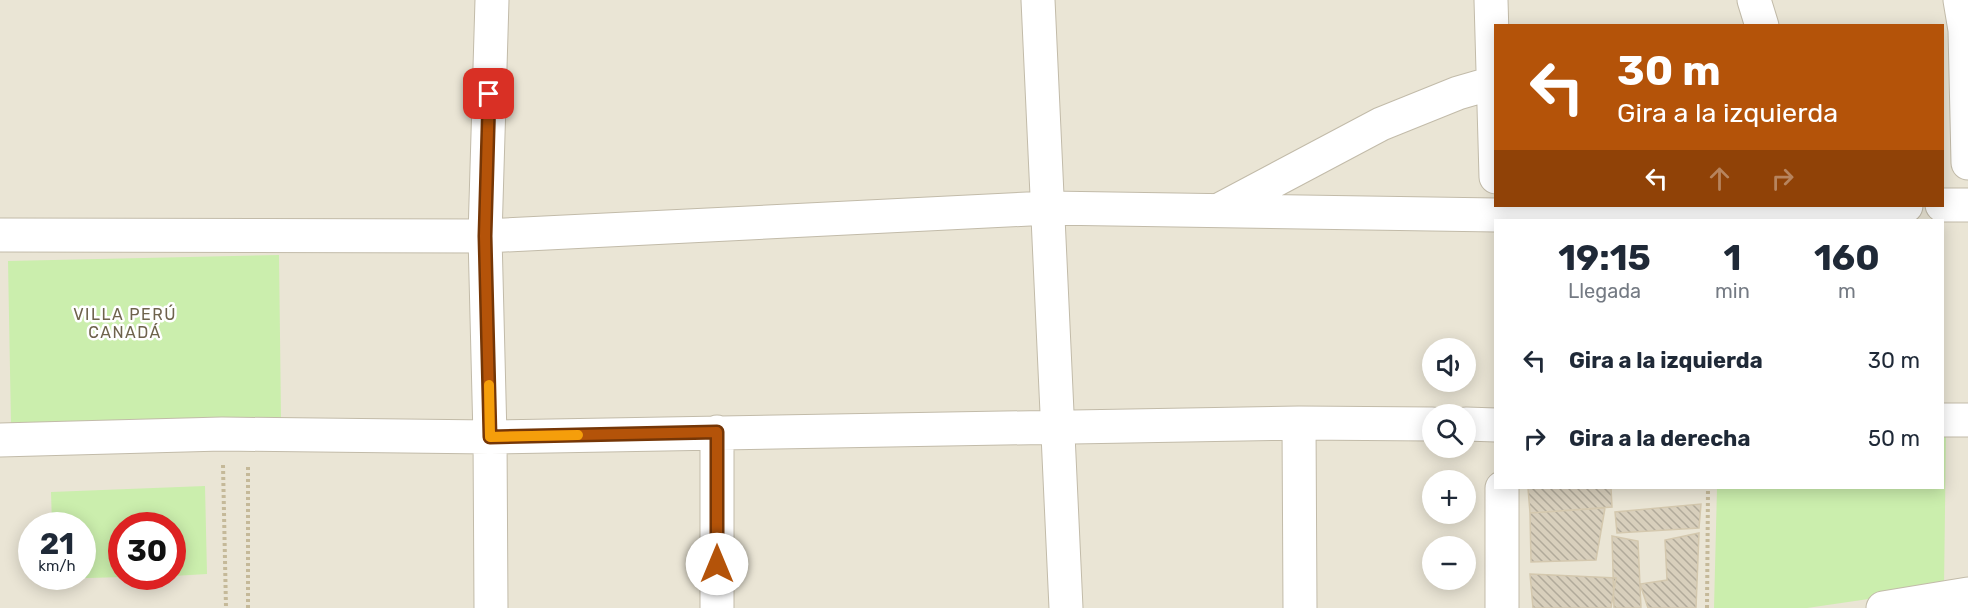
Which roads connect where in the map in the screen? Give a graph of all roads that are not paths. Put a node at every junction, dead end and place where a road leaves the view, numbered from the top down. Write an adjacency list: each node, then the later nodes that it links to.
1 (492, 0): 17 (street)
2 (1038, 0): 13 (street)
3 (1491, 0): 8 (street)
4 (1754, 0): 6 (street)
5 (1960, 0): 7 (street)
6 (1761, 24)
7 (1959, 52): 9 (street)
8 (1494, 82): 14 (street)
9 (1968, 163)
10 (1944, 205): 11 (street)
11 (1968, 205)
12 (1784, 207): 15 (street)
13 (1049, 208): 14 (street); 17 (street); 24 (street)
14 (1217, 211): 15 (street)
15 (1496, 214)
16 (0, 235): 17 (street)
17 (485, 236): 26 (street)
18 (1944, 420): 19 (street)
19 (1968, 420)
20 (1299, 423): 21 (street); 24 (street); 33 (street)
21 (1422, 424)
22 (1476, 424): 23 (street)
23 (1494, 425)
24 (1058, 427): 25 (street); 32 (street)
25 (717, 432): 26 (street); 31 (street)
26 (490, 437): 27 (street); 30 (street)
27 (0, 440)
28 (1502, 489): 34 (street)
29 (1968, 594): 35 (street)
30 (492, 608)
31 (717, 608)
32 (1066, 608)
33 (1300, 608)
34 (1502, 608)
35 (1883, 608)

